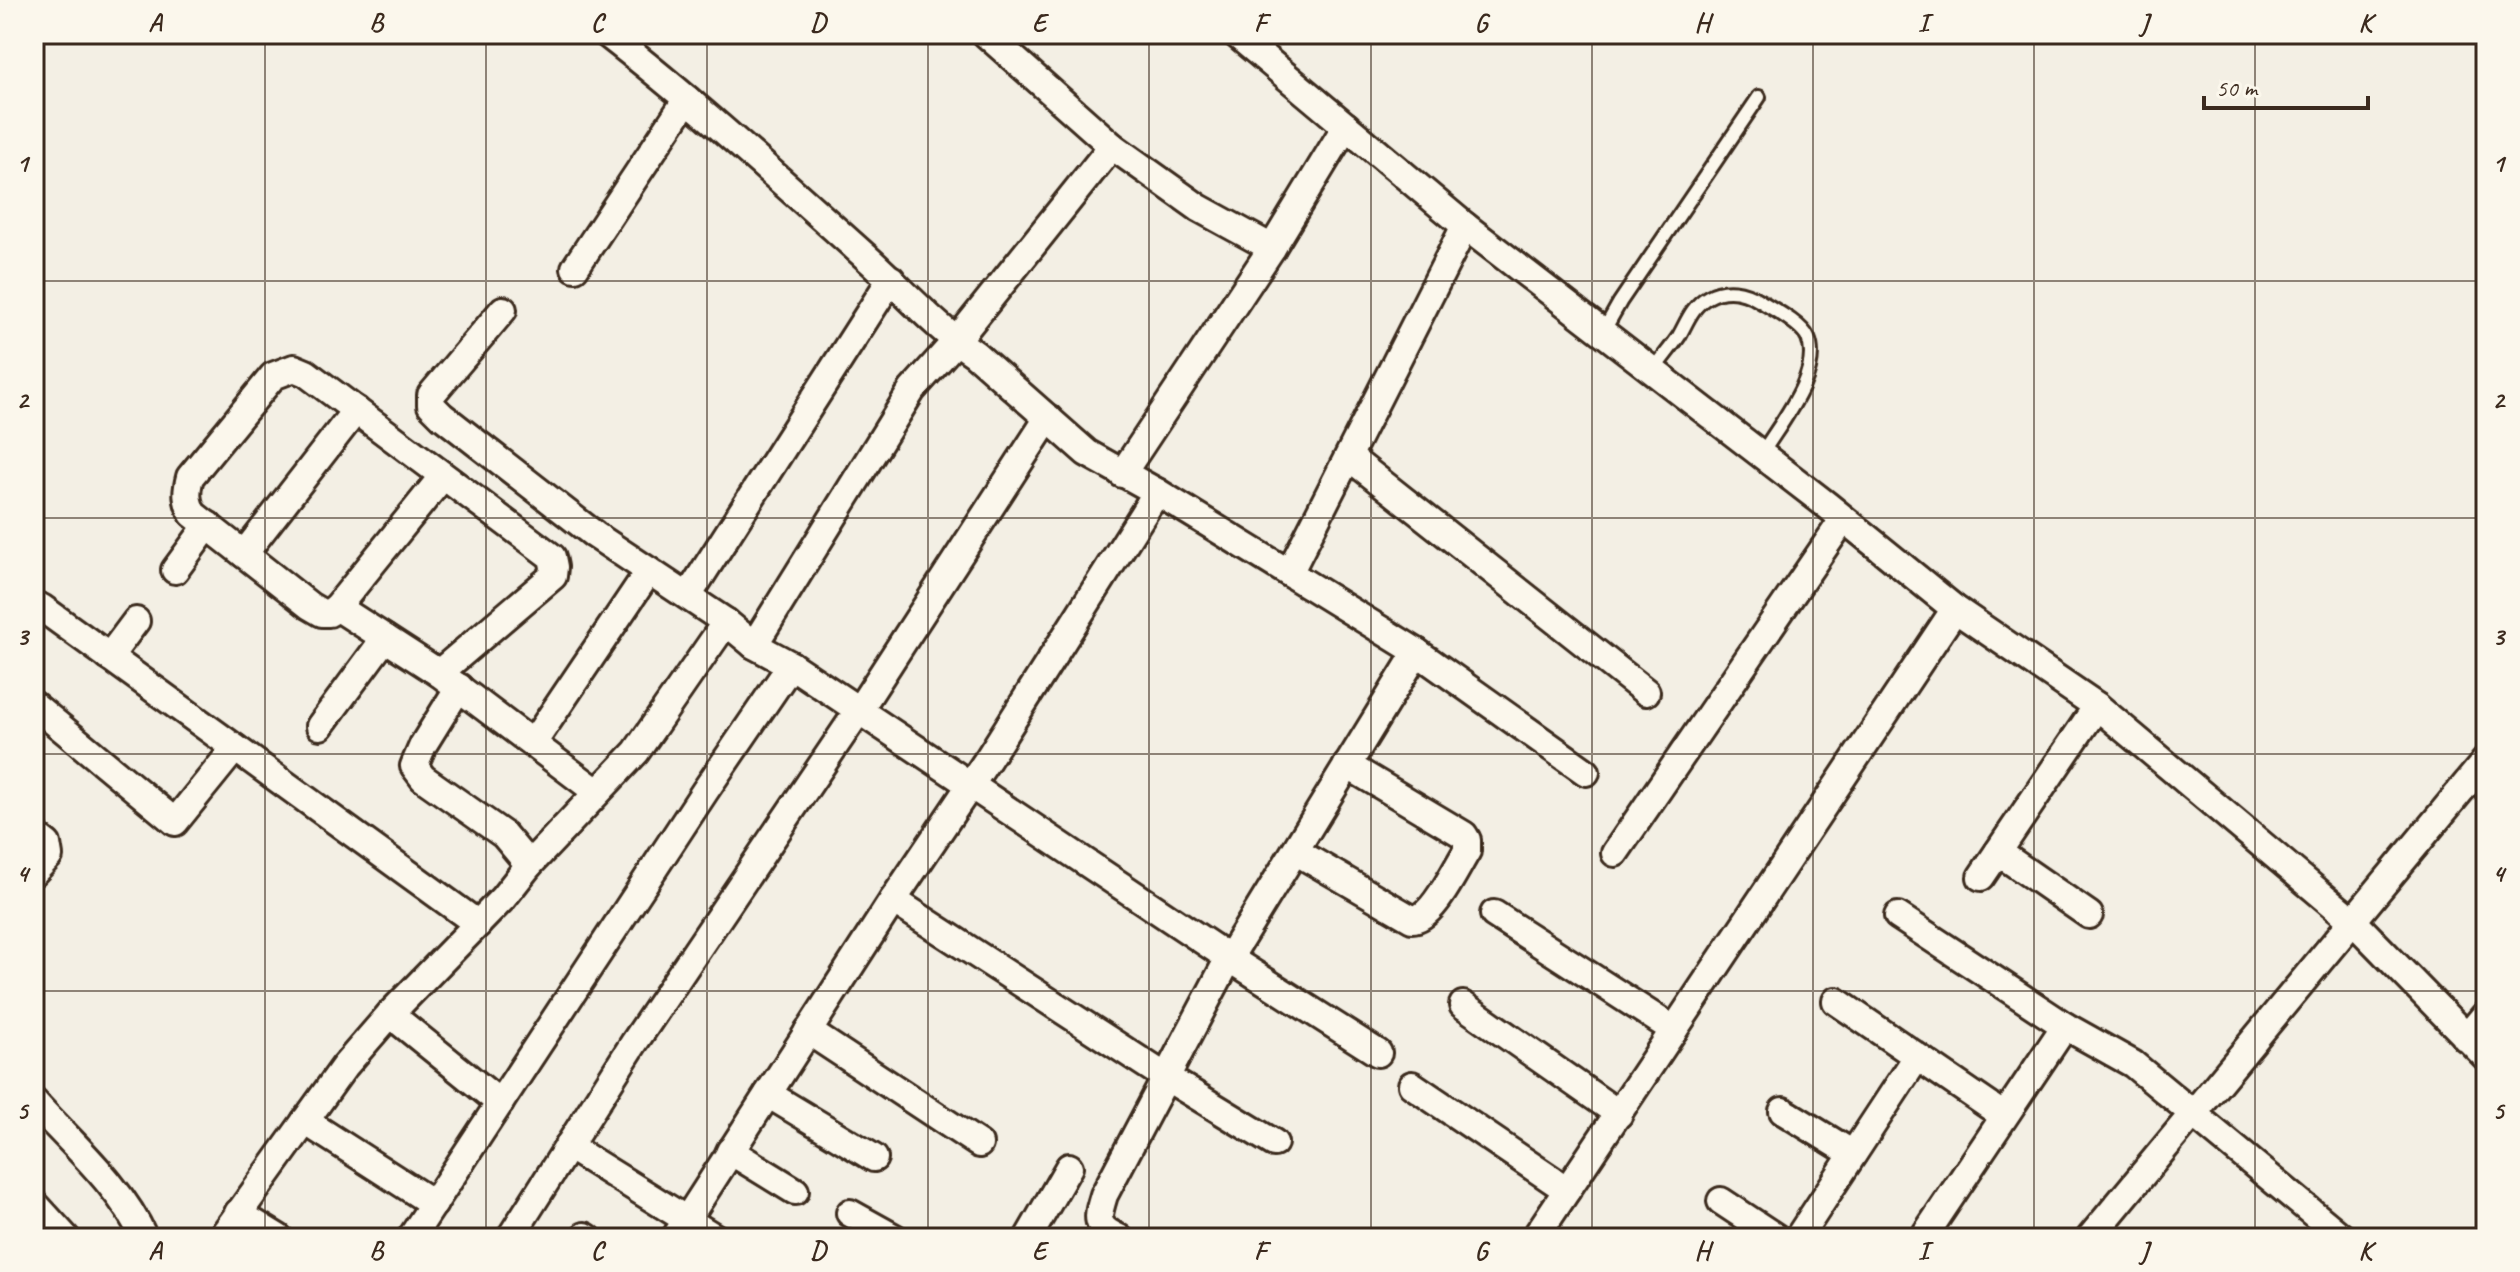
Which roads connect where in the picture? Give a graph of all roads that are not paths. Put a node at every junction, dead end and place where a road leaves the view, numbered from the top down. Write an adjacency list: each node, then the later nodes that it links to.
1 (607, 34): 5 (street)
2 (986, 34): 7 (street)
3 (1236, 34): 6 (street)
4 (1759, 97): 13 (lane)
5 (687, 99): 10 (street); 11 (street)
6 (1346, 126): 8 (street); 9 (street)
7 (1112, 146): 9 (street); 14 (street)
8 (1465, 226): 13 (street); 19 (street)
9 (1272, 248): 20 (street)
10 (575, 268)
11 (891, 279): 14 (street); 29 (street)
12 (503, 310): 27 (street)
13 (1603, 332): 15 (street)
14 (956, 341): 17 (street); 36 (street)
15 (1653, 371): 18 (street); 18 (lane)
16 (356, 410): 21 (street); 24 (street); 25 (street)
17 (1048, 418): 20 (street); 44 (street)
18 (1761, 455): 23 (street)
19 (1349, 457): 28 (street); 41 (street)
20 (1122, 474): 22 (street)
21 (443, 476): 31 (street); 40 (street)
22 (1157, 492): 28 (street); 51 (street)
23 (1843, 520): 32 (street); 56 (street)
24 (208, 525): 25 (street); 26 (street)
25 (244, 554): 31 (street)
26 (175, 570)
27 (649, 571): 29 (street); 46 (street)
28 (1289, 573): 37 (street)
29 (688, 596): 34 (street)
30 (34, 605): 38 (street)
31 (337, 607): 35 (street)
32 (1955, 609): 43 (street); 72 (street)
33 (136, 621): 38 (street)
34 (726, 622): 36 (street); 52 (street)
35 (385, 638): 40 (street); 45 (street)
36 (754, 645): 39 (street)
37 (1417, 652): 49 (street); 50 (street)
38 (109, 657): 47 (street)
39 (791, 665): 44 (street); 82 (street)
40 (449, 680): 46 (street); 57 (street)
41 (1646, 692)
42 (34, 705): 47 (street)
43 (2097, 706): 55 (street); 64 (street)
44 (859, 710): 51 (street); 90 (street)
45 (320, 726)
46 (533, 743): 52 (street)
47 (235, 748): 65 (street)
48 (2486, 760): 64 (street)
49 (1347, 765): 54 (street); 54 (street)
50 (1586, 772)
51 (969, 784): 60 (street); 66 (street)
52 (597, 792): 57 (street)
53 (34, 834): 58 (street)
54 (1295, 851): 66 (street)
55 (1998, 852): 59 (street); 62 (street)
56 (1615, 853)
57 (529, 865): 65 (street)
58 (34, 872)
59 (1981, 877)
60 (893, 900): 73 (street); 78 (street)
61 (1494, 914): 72 (street)
62 (2089, 915)
63 (1898, 916): 71 (street)
64 (2354, 922): 74 (street); 84 (street)
65 (478, 924): 69 (street)
66 (1229, 958): 75 (street); 78 (street)
67 (1836, 1001): 76 (street)
68 (1463, 1005): 85 (street)
69 (390, 1014): 82 (street); 87 (street)
70 (2486, 1014): 74 (street)
71 (2065, 1026): 84 (street); 86 (street)
72 (1674, 1030): 85 (street)
73 (808, 1031): 80 (street); 89 (street)
74 (2466, 1038): 77 (street)
75 (1378, 1053)
76 (1917, 1057): 86 (street); 92 (street)
77 (2486, 1057)
78 (1164, 1076): 88 (street); 113 (street)
79 (1412, 1085): 95 (street)
80 (768, 1094): 91 (street); 93 (street)
81 (34, 1102): 105 (street)
82 (500, 1103): 99 (street)
83 (1783, 1111): 92 (street)
84 (2195, 1113): 103 (street); 118 (street)
85 (1619, 1114): 95 (street)
86 (2004, 1116): 117 (street)
87 (305, 1121): 99 (street); 100 (street)
88 (1274, 1143)
89 (979, 1144)
90 (568, 1146): 102 (street); 109 (street)
91 (730, 1151): 96 (street); 102 (street)
92 (1853, 1154): 116 (street)
93 (874, 1158)
94 (1069, 1167): 112 (street)
95 (1567, 1190): 114 (street)
96 (795, 1191)
97 (1721, 1201): 115 (street)
98 (34, 1203): 104 (street)
99 (434, 1204): 108 (street)
100 (238, 1213): 106 (street); 107 (street)
101 (850, 1213): 111 (street)
102 (681, 1229): 110 (street)
103 (2094, 1237)
104 (66, 1238)
105 (144, 1238)
106 (221, 1238)
107 (279, 1238)
108 (411, 1238)
109 (510, 1238)
110 (716, 1238)
111 (895, 1238)
112 (1028, 1238)
113 (1119, 1238)
114 (1535, 1238)
115 (1777, 1238)
116 (1798, 1238)
117 (1923, 1238)
118 (2343, 1238)

